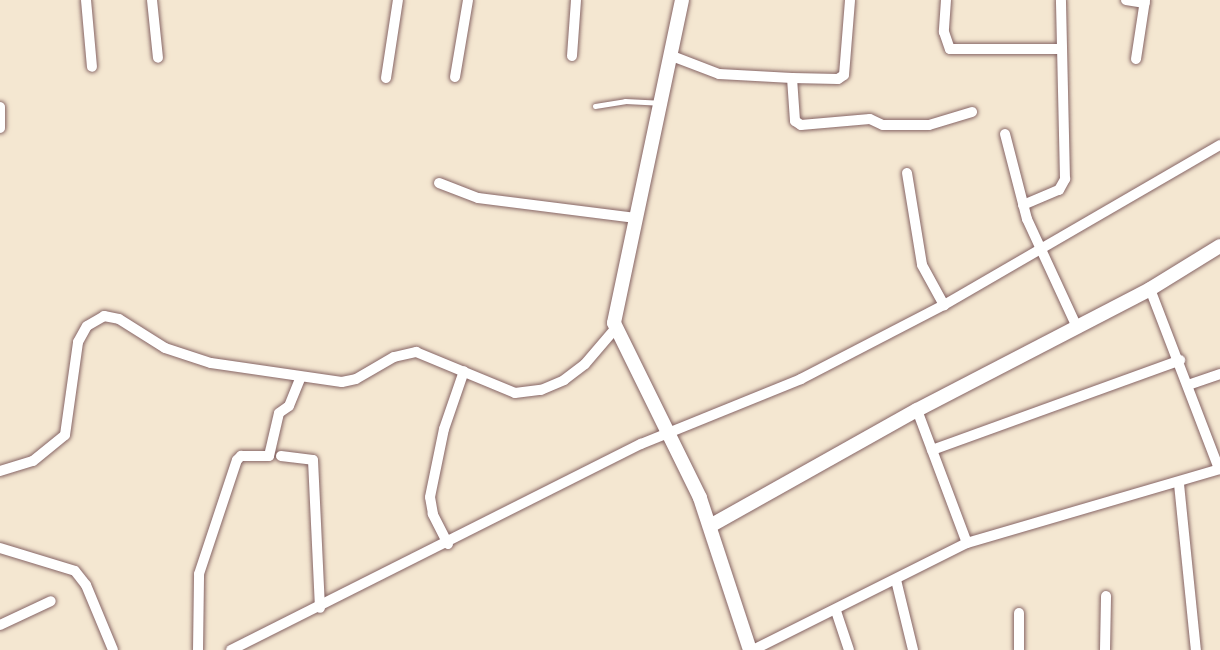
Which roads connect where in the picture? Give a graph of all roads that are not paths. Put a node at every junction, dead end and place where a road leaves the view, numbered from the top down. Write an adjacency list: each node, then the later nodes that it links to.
1 (86, 0): 17 (street)
2 (152, 0): 15 (street)
3 (398, 0): 19 (street)
4 (468, 0): 18 (street)
5 (576, 0): 13 (street)
6 (682, 0): 14 (street)
7 (850, 0): 20 (street)
8 (946, 0): 12 (street)
9 (1060, 0): 12 (street)
10 (1126, 0): 11 (street)
11 (1145, 2): 16 (street)
12 (1060, 49): 30 (street)
13 (572, 56)
14 (672, 56): 20 (street); 21 (street)
15 (158, 58)
16 (1136, 59)
17 (92, 67)
18 (455, 77)
19 (386, 78)
20 (792, 78): 24 (street)
21 (662, 103): 22 (lane); 31 (street)
22 (596, 106)
23 (0, 107): 25 (street)
24 (972, 112)
25 (0, 128)
26 (1005, 134): 30 (street)
27 (1220, 144): 33 (street)
28 (908, 173): 35 (street)
29 (439, 183): 31 (street)
30 (1023, 205): 33 (street)
31 (636, 218): 37 (street)
32 (1220, 246): 34 (street)
33 (1041, 248): 35 (street); 36 (street)
34 (1150, 289): 36 (street); 38 (street)
35 (944, 305): 44 (street)
36 (1077, 327): 43 (street)
37 (615, 328): 39 (street); 44 (street)
38 (1180, 360): 42 (street); 45 (street)
39 (464, 371): 41 (street); 52 (street)
40 (1220, 374): 42 (street)
41 (300, 377): 48 (street); 62 (street)
42 (1188, 385): 47 (street)
43 (917, 410): 45 (street); 50 (street)
44 (670, 435): 50 (street); 52 (street)
45 (932, 450): 51 (street)
46 (281, 456): 57 (street)
47 (1220, 469): 49 (street)
48 (0, 471)
49 (1179, 484): 51 (street); 69 (street)
50 (710, 526): 64 (street)
51 (967, 543): 54 (street)
52 (448, 544): 57 (street)
53 (0, 548): 61 (street)
54 (897, 580): 58 (street); 66 (street)
55 (1106, 596): 68 (street)
56 (51, 601): 60 (street)
57 (320, 608): 63 (street)
58 (836, 611): 64 (street); 65 (street)
59 (1019, 613): 67 (street)
60 (0, 626)
61 (113, 650)
62 (198, 650)
63 (231, 650)
64 (751, 650)
65 (849, 650)
66 (913, 650)
67 (1019, 650)
68 (1105, 650)
69 (1196, 650)

